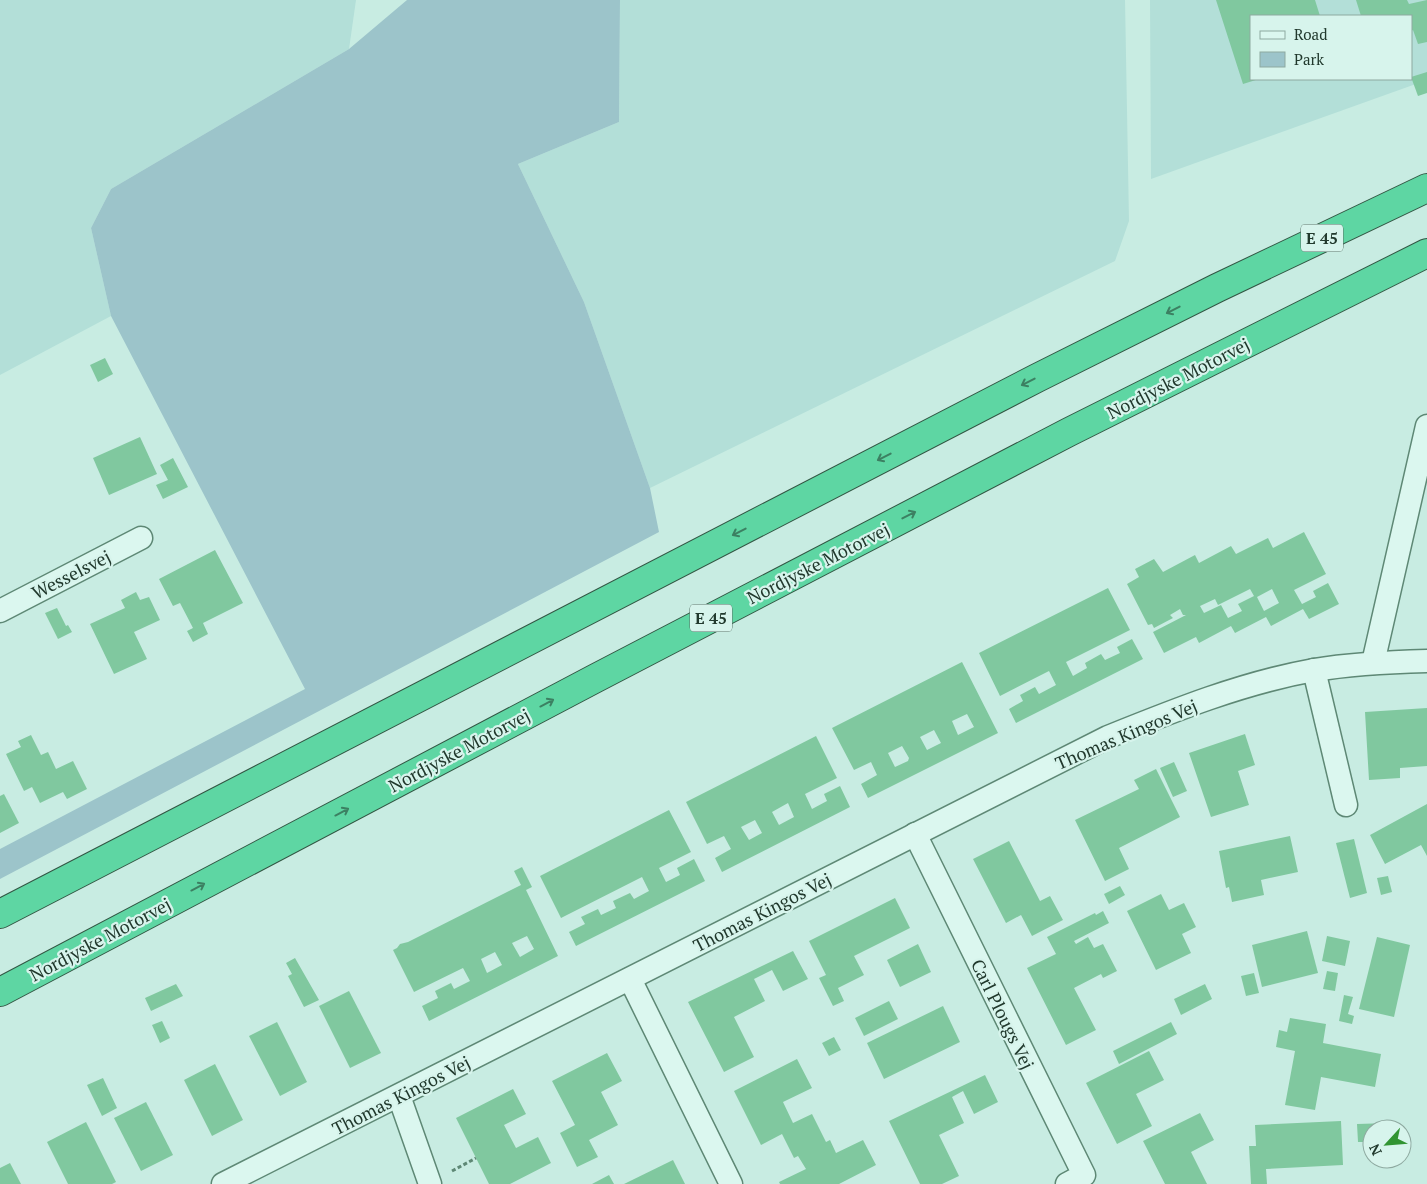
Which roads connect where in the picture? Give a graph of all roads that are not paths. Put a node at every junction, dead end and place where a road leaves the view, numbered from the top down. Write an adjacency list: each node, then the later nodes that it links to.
1 (1427, 173): 4 (highway)
2 (1427, 188): 4 (highway, E 45)
3 (1427, 253): 15 (highway, Nordjyske Motorvej / E 45, one-way to 3)
4 (1217, 288): 13 (highway, E 45, one-way to 13)
5 (1427, 426): 9 (street)
6 (141, 538): 7 (street, Wesselsvej)
7 (0, 611)
8 (1427, 661): 9 (street, Thomas Kingos Vej)
9 (1373, 662): 10 (street, Thomas Kingos Vej)
10 (1314, 670): 11 (street); 12 (street, Thomas Kingos Vej)
11 (1346, 805)
12 (915, 834): 14 (street, Thomas Kingos Vej); 20 (street, Carl Plougs Vej)
13 (0, 914)
14 (630, 979): 16 (street, Thomas Kingos Vej); 19 (street)
15 (0, 992)
16 (399, 1096): 17 (street, Thomas Kingos Vej); 18 (street)
17 (223, 1184)
18 (430, 1184)
19 (731, 1184)
20 (1067, 1184)

